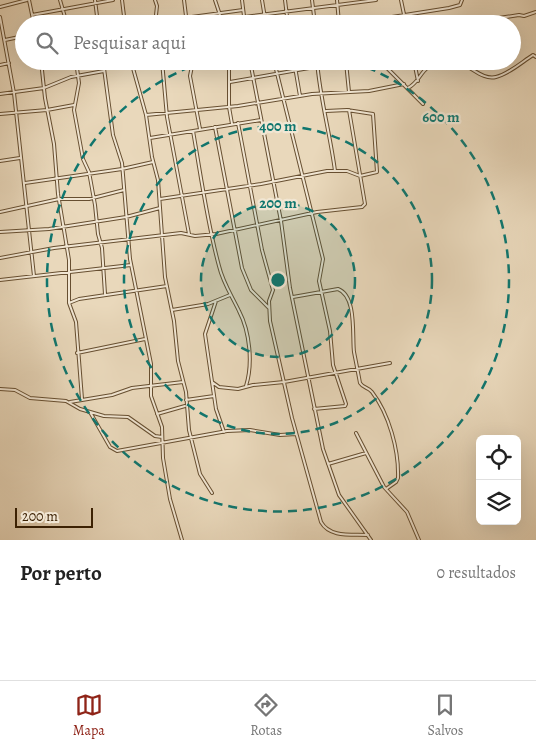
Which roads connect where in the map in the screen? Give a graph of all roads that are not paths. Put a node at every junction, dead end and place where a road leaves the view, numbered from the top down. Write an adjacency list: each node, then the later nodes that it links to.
1 (28, 0): 18 (street); 26 (street)
2 (60, 0): 20 (street)
3 (113, 0): 16 (street)
4 (122, 0): 29 (street)
5 (155, 0): 30 (street)
6 (184, 0): 31 (street)
7 (215, 0): 24 (street)
8 (242, 0): 21 (street)
9 (262, 0): 34 (street)
10 (285, 0): 22 (street)
11 (312, 0): 19 (street)
12 (337, 0): 17 (street)
13 (376, 0): 17 (street)
14 (401, 0): 25 (street)
15 (462, 0): 25 (street)
16 (95, 2): 20 (street); 28 (street)
17 (338, 4): 19 (street); 37 (street)
18 (0, 7)
19 (313, 8): 22 (street); 36 (street)
20 (62, 9): 26 (street); 27 (street)
21 (243, 10): 24 (street); 33 (street)
22 (286, 12): 34 (street); 35 (street)
23 (536, 12): 39 (street)
24 (220, 13): 32 (street)
25 (404, 14): 38 (street)
26 (32, 15)
27 (64, 15)
28 (97, 15)
29 (124, 15)
30 (156, 15)
31 (186, 15)
32 (206, 15)
33 (244, 15)
34 (264, 15)
35 (286, 15)
36 (314, 15)
37 (339, 15)
38 (399, 15)
39 (521, 15)
40 (0, 17): 42 (street)
41 (15, 38): 42 (street)
42 (5, 40): 43 (street)
43 (6, 43): 44 (street); 46 (street)
44 (0, 44)
45 (536, 58): 47 (street)
46 (9, 63): 48 (street); 75 (street)
47 (521, 63)
48 (0, 65)
49 (42, 70): 72 (street)
50 (77, 70): 67 (street)
51 (134, 70): 90 (street)
52 (163, 70): 91 (street)
53 (191, 70): 86 (street)
54 (229, 70): 70 (street)
55 (252, 70): 68 (street)
56 (276, 70): 66 (street)
57 (296, 70): 66 (street); 78 (street)
58 (318, 70): 77 (street)
59 (347, 70): 74 (street)
60 (389, 70): 71 (street)
61 (416, 70): 69 (street)
62 (426, 70): 69 (street)
63 (473, 70): 64 (street)
64 (510, 70)
65 (104, 71): 67 (street); 103 (street)
66 (276, 73): 68 (street); 79 (street)
67 (78, 76): 72 (street); 82 (street)
68 (253, 78): 70 (street); 80 (street)
69 (418, 80): 73 (street)
70 (230, 82): 83 (street)
71 (404, 84): 73 (street); 74 (street)
72 (44, 88): 75 (street); 84 (street)
73 (408, 88): 81 (street)
74 (349, 92): 77 (street)
75 (14, 93): 76 (street); 87 (street)
76 (0, 94)
77 (320, 94): 78 (street); 88 (street)
78 (300, 96): 79 (street)
79 (282, 98): 80 (street); 106 (street)
80 (258, 103): 83 (street); 92 (street)
81 (423, 104)
82 (74, 105): 84 (street); 105 (street)
83 (229, 107): 86 (street); 94 (street)
84 (47, 110): 87 (street); 108 (street)
85 (349, 110): 88 (street); 107 (street); 107 (street)
86 (195, 111): 91 (street); 97 (street)
87 (16, 112): 89 (street); 100 (street)
88 (326, 112): 104 (street)
89 (0, 114)
90 (146, 114): 91 (street); 99 (street)
91 (167, 114): 98 (street)
92 (262, 120): 93 (street); 109 (street)
93 (238, 123): 94 (street); 111 (street)
94 (232, 124): 95 (street)
95 (215, 127): 97 (street); 112 (street)
96 (192, 130): 97 (street); 98 (street); 114 (street)
97 (200, 130)
98 (170, 134): 99 (street); 115 (street)
99 (150, 138): 102 (street)
100 (20, 158): 101 (street); 110 (street)
101 (0, 161)
102 (153, 162): 103 (street); 117 (street)
103 (122, 170): 105 (street); 113 (street)
104 (335, 171): 106 (street); 107 (street)
105 (89, 174): 108 (street); 116 (street)
106 (300, 176): 109 (street); 122 (street)
107 (360, 176): 122 (street)
108 (56, 179): 110 (street); 118 (street)
109 (274, 181): 111 (street); 125 (street)
110 (25, 183): 119 (street)
111 (250, 184): 112 (street); 127 (street)
112 (226, 188): 114 (street); 129 (street)
113 (124, 190): 116 (street); 123 (street)
114 (204, 192): 115 (street); 132 (street)
115 (182, 196): 117 (street); 131 (street)
116 (94, 198): 118 (street); 124 (street)
117 (160, 199): 120 (street)
118 (59, 200): 119 (street); 126 (street)
119 (27, 206): 121 (street); 128 (street)
120 (161, 208): 123 (street); 133 (street)
121 (0, 212)
122 (310, 214): 125 (street); 146 (street)
123 (126, 217): 124 (street); 134 (street)
124 (97, 221): 126 (street); 135 (street)
125 (281, 221): 127 (street); 149 (street)
126 (63, 226): 128 (street); 136 (street)
127 (257, 226): 129 (street); 152 (street)
128 (29, 229): 130 (street); 137 (street)
129 (234, 230): 132 (street); 152 (street)
130 (0, 232)
131 (189, 234): 132 (street); 133 (street)
132 (212, 234): 148 (street)
133 (163, 235): 134 (street); 144 (street)
134 (128, 240): 135 (street); 139 (street)
135 (100, 243): 136 (street); 140 (street)
136 (66, 246): 137 (street); 141 (street)
137 (31, 253): 138 (street); 142 (street)
138 (0, 258)
139 (131, 265): 140 (street); 145 (street)
140 (104, 270): 141 (street); 147 (street)
141 (70, 272): 142 (street); 151 (street)
142 (34, 276): 143 (street)
143 (0, 280)
144 (167, 286): 145 (street); 153 (street)
145 (136, 289): 147 (street); 154 (street)
146 (322, 292): 149 (street); 157 (street); 158 (street)
147 (105, 294): 151 (street)
148 (230, 295): 150 (street); 163 (street)
149 (293, 297): 159 (street)
150 (216, 301): 153 (street); 161 (street)
151 (69, 303): 155 (street)
152 (269, 308): 162 (street)
153 (172, 310): 160 (street)
154 (145, 339): 155 (street); 164 (street)
155 (77, 353): 167 (street)
156 (390, 363): 157 (street)
157 (358, 369): 158 (street); 182 (street)
158 (336, 373): 159 (street); 171 (street)
159 (308, 378): 162 (street); 171 (street)
160 (184, 382): 164 (street); 168 (street)
161 (212, 382): 163 (street); 166 (street)
162 (284, 382): 163 (street); 176 (street)
163 (246, 386)
164 (150, 387): 167 (street); 173 (street)
165 (0, 389): 169 (street)
166 (214, 396): 168 (street); 174 (street)
167 (82, 399): 169 (street)
168 (186, 400): 170 (street)
169 (70, 402): 172 (street)
170 (186, 406): 173 (street); 178 (street)
171 (314, 409): 181 (street)
172 (90, 412): 177 (street); 179 (street)
173 (156, 414): 177 (street)
174 (224, 432): 176 (street); 178 (street)
175 (356, 433): 180 (street)
176 (296, 434): 184 (street)
177 (162, 437): 179 (street)
178 (191, 438): 179 (street); 183 (street)
179 (162, 443): 185 (street)
180 (366, 453): 181 (street); 182 (street)
181 (328, 464): 184 (street)
182 (386, 489): 187 (street)
183 (212, 493)
184 (368, 535): 186 (street)
185 (182, 540)
186 (371, 540)
187 (420, 540)

